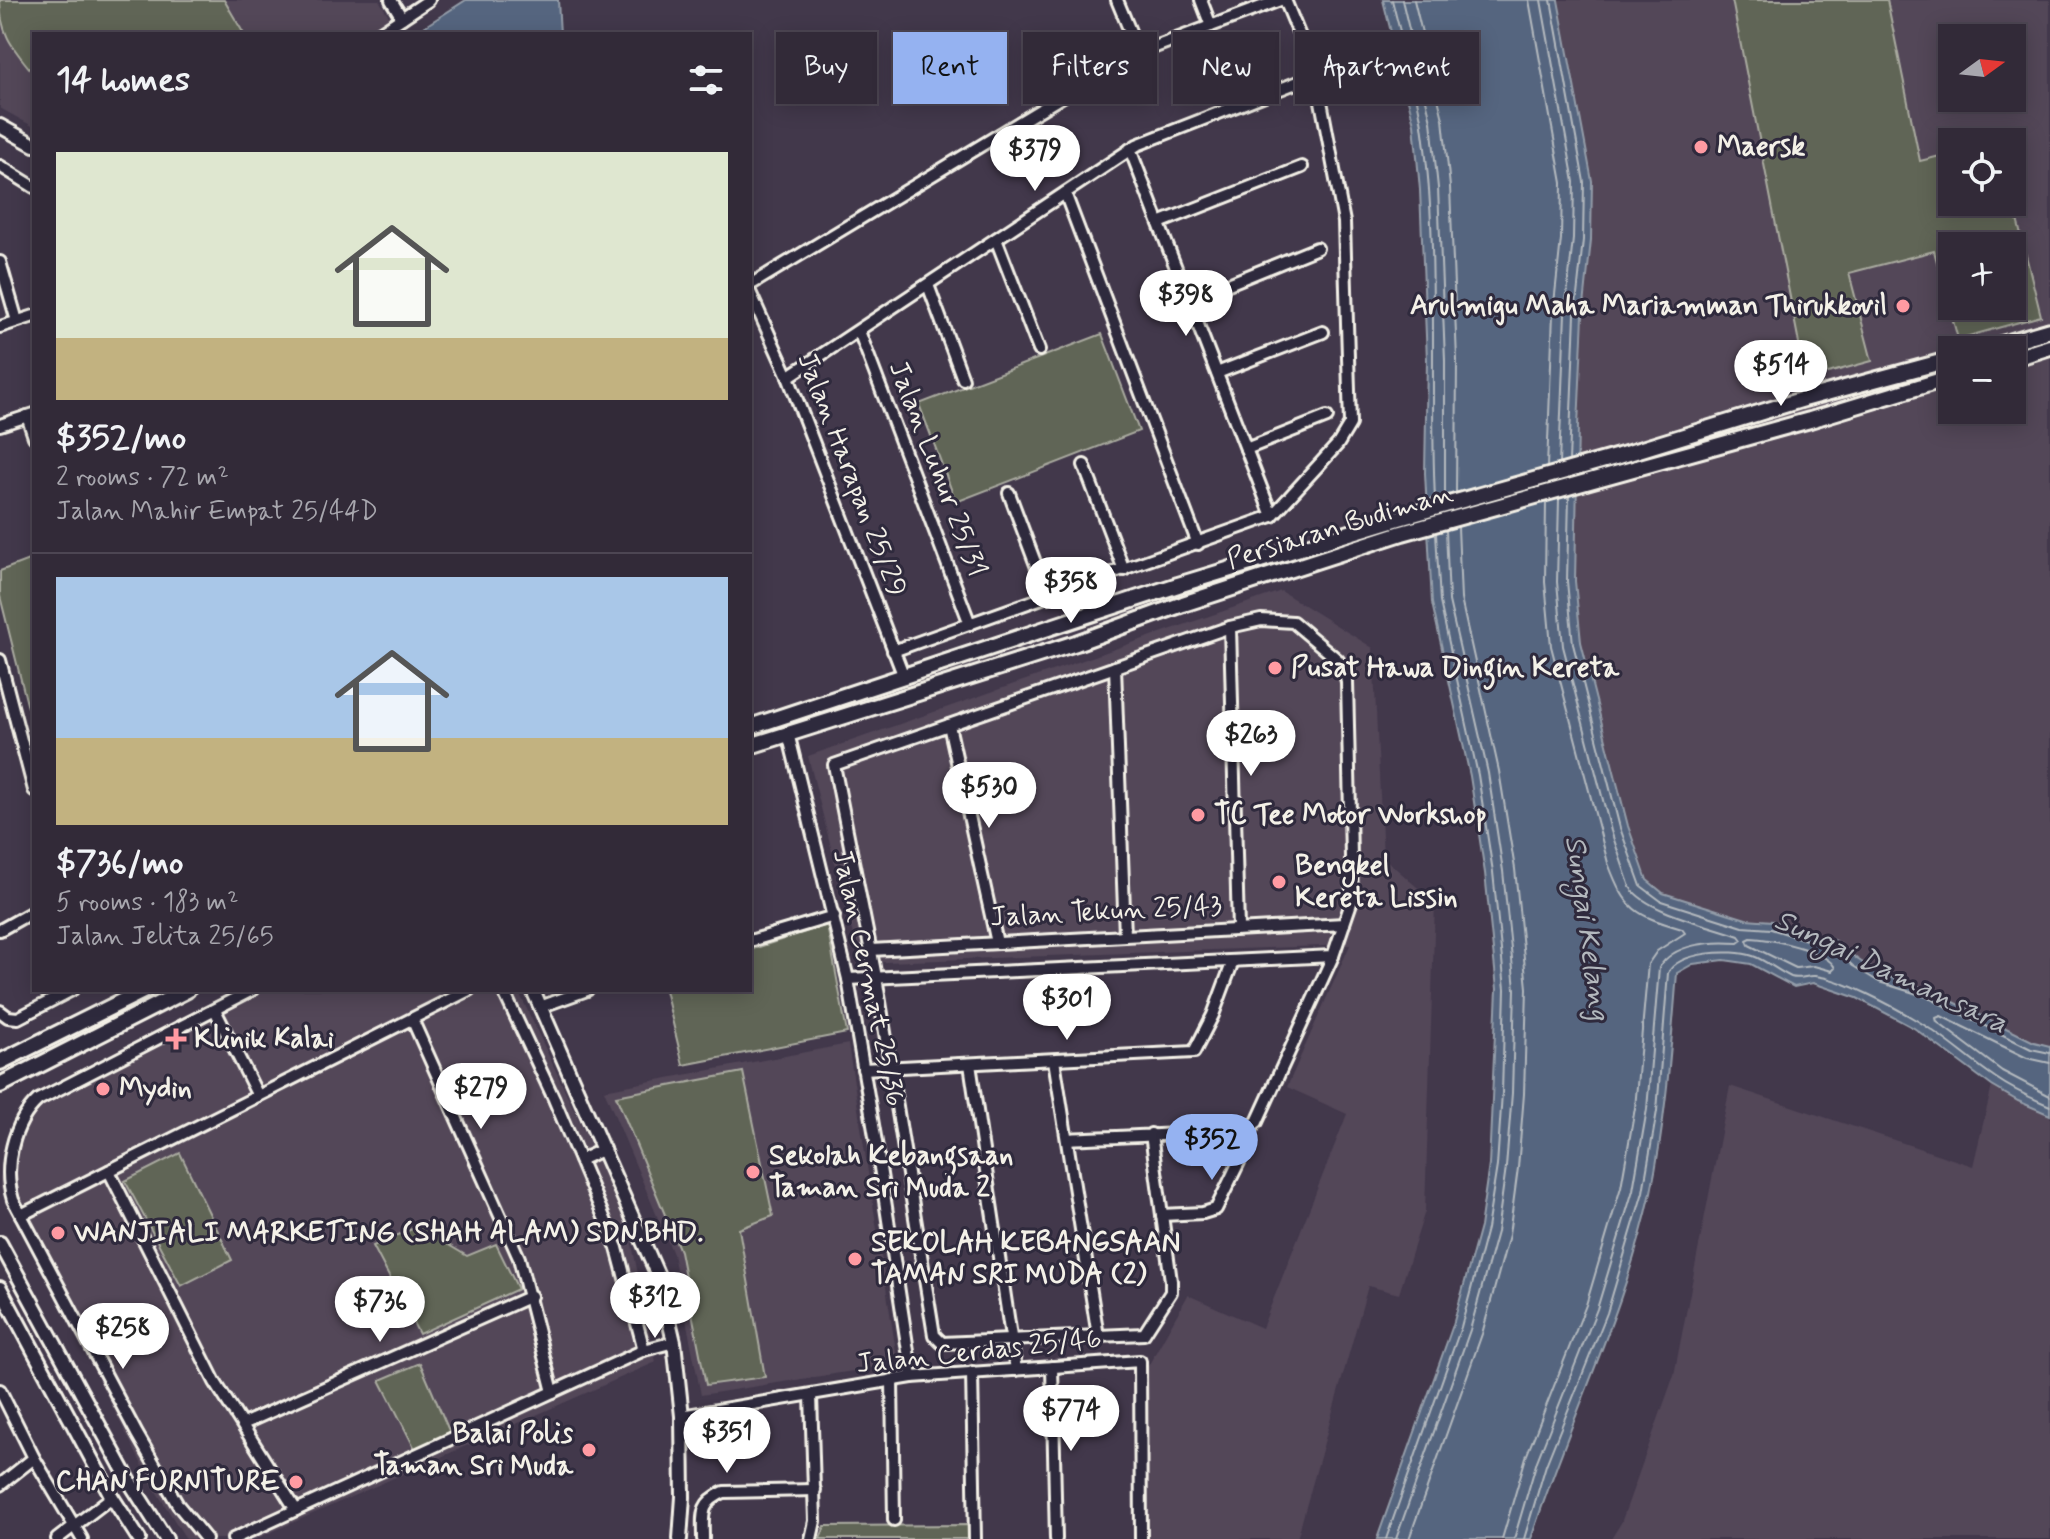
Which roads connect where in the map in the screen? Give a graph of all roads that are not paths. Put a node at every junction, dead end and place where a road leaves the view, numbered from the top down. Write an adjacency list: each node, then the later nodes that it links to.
1 (391, 0): 6 (street)
2 (429, 0): 6 (street)
3 (1117, 0): 9 (street)
4 (1201, 0): 7 (street)
5 (1282, 0): 7 (street); 10 (street)
6 (402, 18): 8 (street)
7 (1211, 26): 11 (street)
8 (381, 32)
9 (1130, 32)
10 (1297, 32)
11 (1157, 46)
12 (1295, 83): 17 (street)
13 (1050, 104): 26 (street)
14 (1322, 104): 52 (street)
15 (0, 126): 16 (street)
16 (32, 144)
17 (1130, 149): 21 (street); 22 (street)
18 (0, 166): 20 (street)
19 (1302, 167): 22 (street)
20 (32, 186)
21 (1065, 193): 23 (street); 54 (street)
22 (1159, 223): 29 (street)
23 (996, 239): 27 (street); 38 (street)
24 (1317, 248): 29 (street)
25 (0, 262): 31 (street)
26 (752, 284)
27 (928, 285): 34 (street); 43 (street)
28 (752, 296): 42 (street, Jalan Harapan 25/29)
29 (1189, 300): 41 (street)
30 (32, 317): 31 (street)
31 (17, 321): 32 (street)
32 (0, 327)
33 (2050, 330): 36 (main road)
34 (859, 331): 42 (street); 57 (street, Jalan Luhur 25/31)
35 (1323, 332): 41 (street)
36 (2026, 337)
37 (2050, 347): 39 (main road)
38 (1039, 350)
39 (2026, 355)
40 (1938, 363): 49 (main road, Persiaran Budiman)
41 (1217, 373): 48 (street)
42 (788, 377): 59 (street, Jalan Harapan 25/29)
43 (963, 379)
44 (1938, 381): 49 (main road, Persiaran Budiman)
45 (30, 415): 47 (street)
46 (1327, 417): 48 (street)
47 (0, 425)
48 (1246, 449): 52 (street)
49 (1620, 463): 53 (main road, Persiaran Budiman)
50 (1084, 465): 55 (street)
51 (1009, 493): 56 (street)
52 (1272, 516): 54 (street)
53 (1400, 525): 62 (main road, Persiaran Budiman); 65 (main road, Persiaran Budiman)
54 (1198, 544): 55 (street)
55 (1124, 570): 56 (street)
56 (1048, 597): 57 (street)
57 (970, 624): 59 (street)
58 (1230, 627): 61 (street); 70 (street); 71 (street)
59 (893, 651): 62 (street, Jalan Harapan 25/29)
60 (0, 660): 67 (street)
61 (1115, 667): 63 (street); 73 (street)
62 (904, 677): 64 (main road, Persiaran Budiman)
63 (949, 725): 75 (street); 76 (street, Jalan Cermat 25/36)
64 (752, 726)
65 (788, 733): 66 (main road, Persiaran Budiman); 69 (street, Jalan Cermat 25/36)
66 (752, 745)
67 (32, 782)
68 (32, 912): 72 (street)
69 (834, 916): 74 (street); 80 (street, Jalan Cermat 25/36)
70 (1344, 924): 71 (street, Jalan Tekun 25/43); 77 (street)
71 (1238, 929): 73 (street, Jalan Tekun 25/43)
72 (0, 930)
73 (1125, 936): 75 (street, Jalan Tekun 25/43)
74 (752, 940)
75 (997, 943): 76 (street, Jalan Tekun 25/43)
76 (871, 950): 79 (street, Jalan Cermat 25/36)
77 (1333, 956): 78 (street, Jalan Tekun 25/43); 100 (street)
78 (1233, 961): 79 (street, Jalan Tekun 25/43); 93 (street)
79 (876, 977): 80 (street, Jalan Tekun 25/43); 96 (street, Jalan Cermat 25/36)
80 (848, 979): 97 (street, Jalan Cermat 25/36)
81 (68, 992): 91 (street)
82 (141, 992): 94 (main road)
83 (183, 992): 98 (main road)
84 (248, 992): 90 (street)
85 (465, 992): 92 (street)
86 (504, 992): 104 (street)
87 (534, 992): 89 (street)
88 (581, 992): 89 (street)
89 (540, 1007): 103 (street)
90 (215, 1010): 99 (street); 106 (street)
91 (4, 1014)
92 (412, 1019): 99 (street); 110 (street)
93 (1054, 1060): 95 (street); 102 (street)
94 (0, 1062)
95 (970, 1064): 96 (street); 112 (street)
96 (889, 1068): 97 (street); 112 (street, Jalan Cermat 25/36)
97 (863, 1069): 118 (street, Jalan Cermat 25/36)
98 (0, 1085)
99 (258, 1096): 105 (street)
100 (1253, 1126): 101 (street); 107 (street)
101 (1151, 1134): 102 (street); 107 (street)
102 (1067, 1139): 111 (street)
103 (604, 1149): 104 (street); 113 (street)
104 (580, 1160): 114 (street)
105 (109, 1171): 106 (street); 124 (street)
106 (21, 1215): 136 (street)
107 (1162, 1215): 111 (street, Jalan Cermat 25/36)
108 (0, 1243): 135 (street)
109 (0, 1288): 128 (street)
110 (531, 1296): 121 (street); 124 (street)
111 (1098, 1336): 112 (street, Jalan Cermat 25/36)
112 (1013, 1340): 116 (street)
113 (674, 1342): 114 (street); 123 (street)
114 (644, 1350): 121 (street)
115 (1052, 1367): 116 (street, Jalan Cerdas 25/46); 142 (street); 143 (street, Jalan Cerdas 25/46)
116 (1016, 1370): 117 (street, Jalan Cerdas 25/46)
117 (972, 1372): 118 (street, Jalan Cerdas 25/46); 141 (street)
118 (912, 1377): 119 (street, Jalan Cerdas 25/46)
119 (892, 1380): 122 (street, Jalan Cerdas 25/46); 130 (street)
120 (0, 1390): 125 (street)
121 (553, 1392): 129 (street)
122 (811, 1395): 123 (street, Jalan Cerdas 25/46); 127 (street)
123 (682, 1416): 138 (street)
124 (243, 1424): 129 (street)
125 (34, 1458): 126 (street); 131 (street)
126 (0, 1485)
127 (815, 1490): 139 (street); 140 (street)
128 (112, 1497): 131 (street); 134 (street)
129 (296, 1510): 137 (street)
130 (894, 1520)
131 (73, 1525): 132 (street); 133 (street)
132 (57, 1539)
133 (82, 1539)
134 (139, 1539)
135 (166, 1539)
136 (206, 1539)
137 (233, 1539)
138 (680, 1539)
139 (703, 1539)
140 (811, 1539)
141 (975, 1539)
142 (1056, 1539)
143 (1141, 1539)

